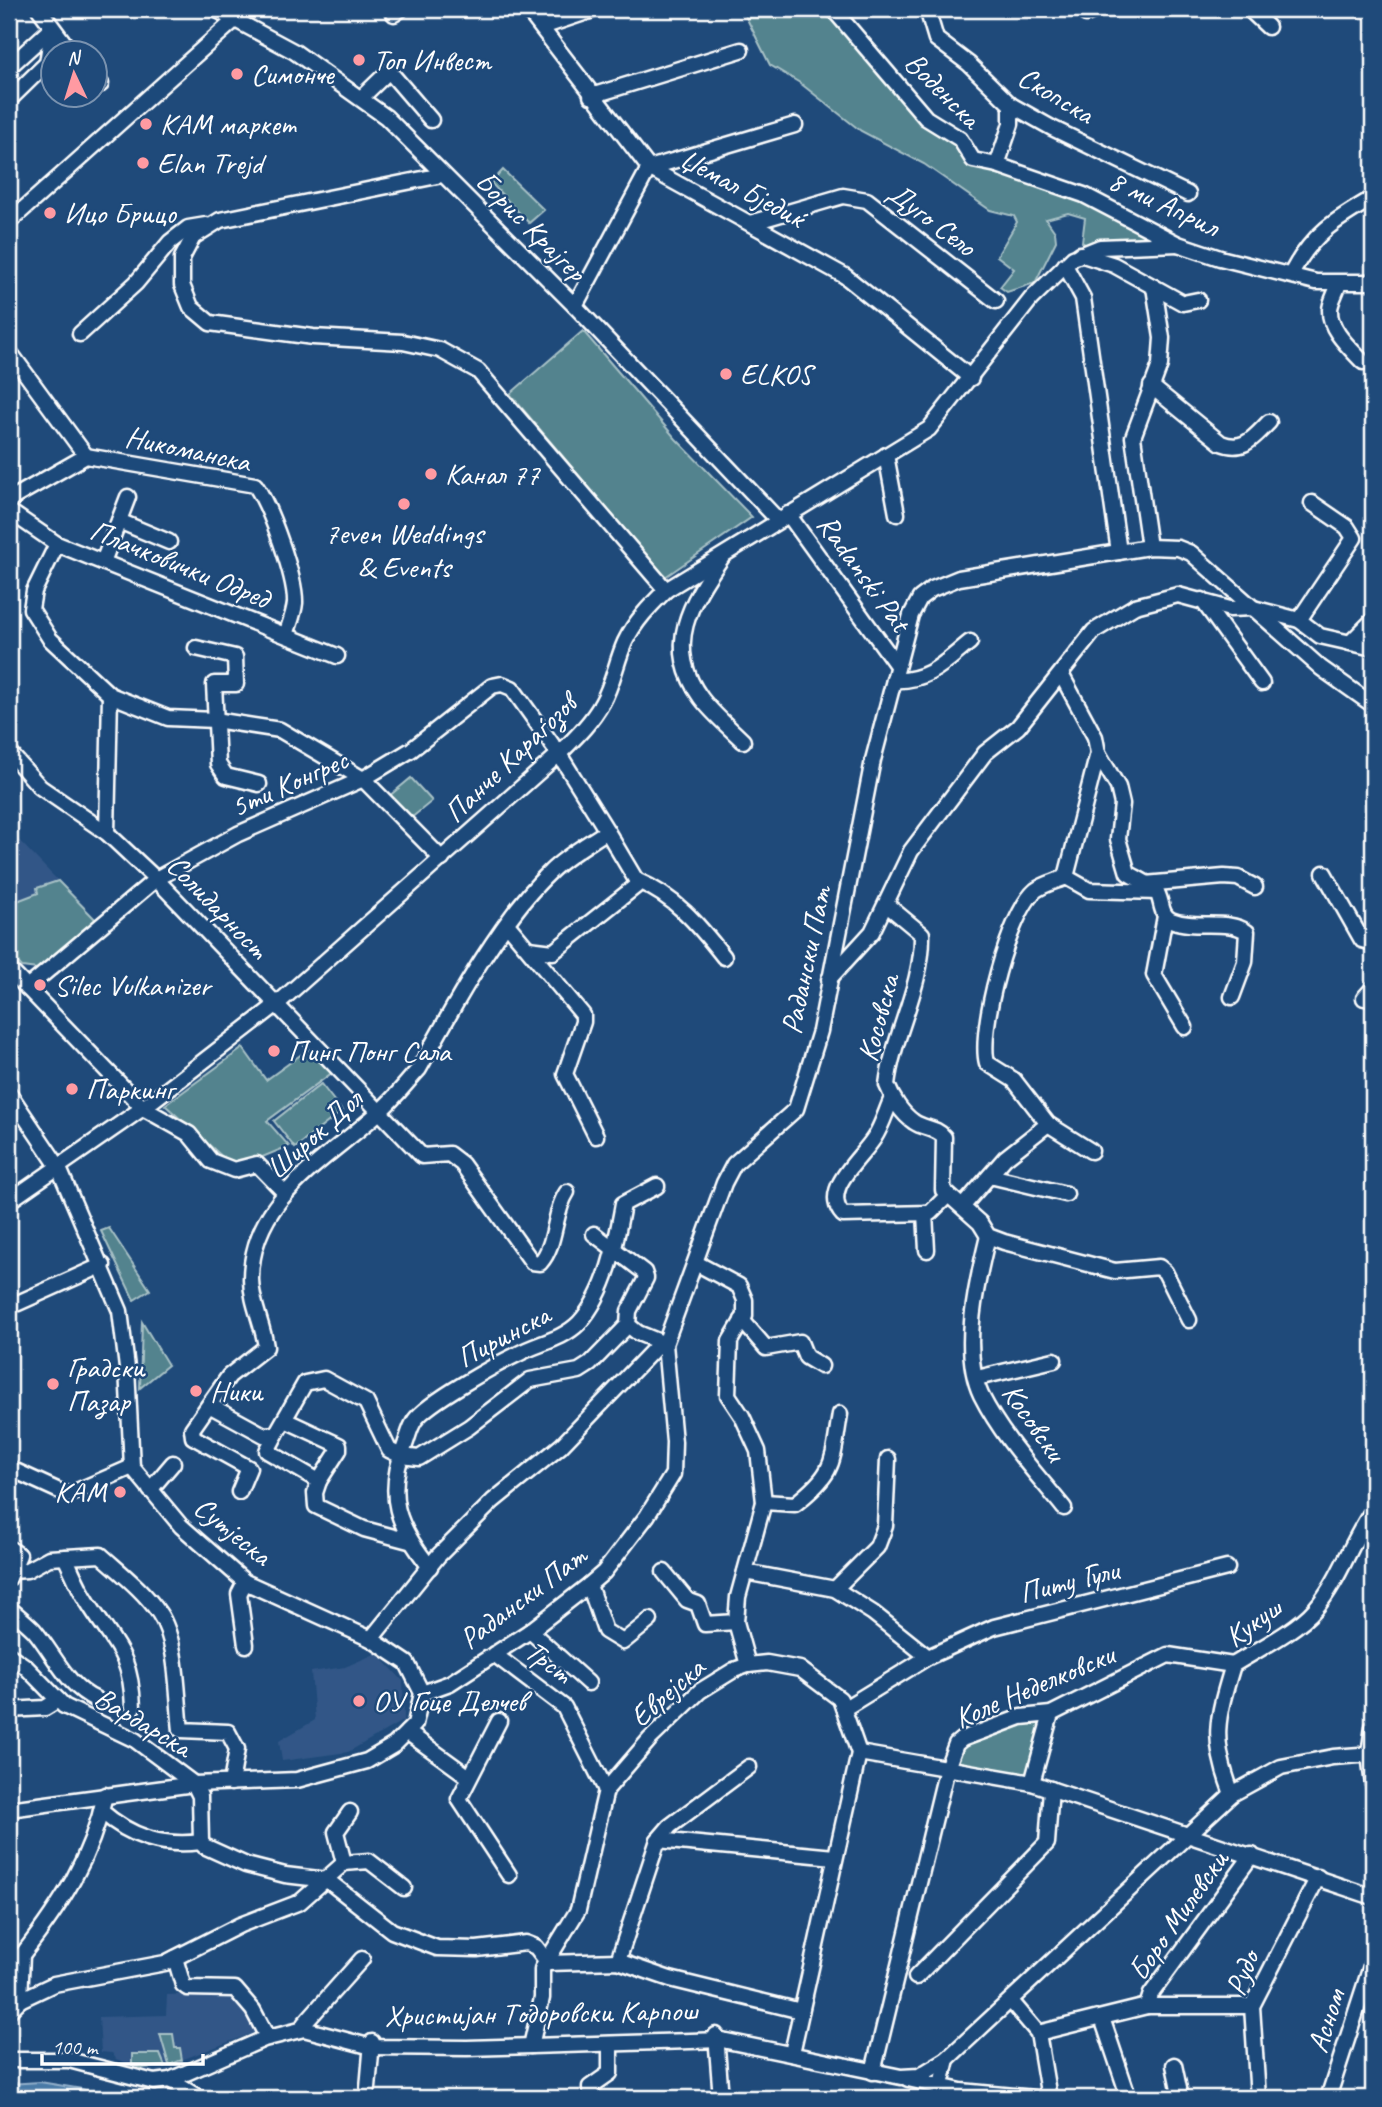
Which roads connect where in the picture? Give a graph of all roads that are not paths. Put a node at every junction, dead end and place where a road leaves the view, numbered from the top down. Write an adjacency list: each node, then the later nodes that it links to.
1 (39, 9): 11 (street)
2 (215, 9): 8 (street, Борис Крајгер)
3 (527, 9): 9 (street, Џемал Бједиќ)
4 (596, 9): 9 (street)
5 (833, 9): 21 (street, Воденска)
6 (927, 9): 18 (street, Скопска)
7 (1249, 9): 10 (street)
8 (241, 13): 16 (street, Борис Крајгер); 26 (street)
9 (542, 27): 15 (street, Џемал Бједиќ)
10 (1268, 27)
11 (55, 32): 12 (street); 14 (street); 17 (street)
12 (60, 38)
13 (741, 50): 15 (street)
14 (9, 67)
15 (591, 96): 22 (street, Џемал Бједиќ)
16 (361, 98): 19 (street); 23 (street, Борис Крајгер)
17 (9, 100)
18 (1011, 105): 21 (street); 24 (street, Скопска)
19 (431, 120)
20 (795, 125): 22 (street)
21 (997, 165): 29 (street, 8 ми Април)
22 (649, 168): 27 (street, Џемал Бједиќ); 38 (street)
23 (442, 175): 28 (street); 38 (street, Борис Крајгер)
24 (1188, 194)
25 (1373, 198): 32 (street)
26 (9, 222)
27 (750, 223): 37 (street, Дуго Село); 42 (street, Џемал Бједиќ)
28 (212, 225): 39 (street); 60 (street)
29 (1178, 244): 30 (street); 32 (street, 8 ми Април)
30 (1080, 254): 31 (street); 35 (street)
31 (1065, 265): 42 (street, Панче Караѓозов); 58 (street)
32 (1291, 274): 34 (street, 8 ми Април)
33 (1373, 282): 34 (street, 8 ми Април)
34 (1339, 283): 41 (street)
35 (1154, 287): 36 (street); 43 (street)
36 (1198, 300)
37 (996, 302)
38 (575, 306): 52 (street, Борис Крајгер)
39 (80, 334)
40 (9, 351): 46 (street)
41 (1363, 362)
42 (971, 378): 45 (street, Панче Караѓозов)
43 (1151, 387): 44 (street); 56 (street)
44 (1269, 422)
45 (886, 455): 51 (street); 52 (street, Панче Караѓозов)
46 (86, 456): 48 (street, Никоманска); 65 (street, Никоманска)
47 (128, 498): 53 (street)
48 (9, 500)
49 (1312, 503): 63 (street)
50 (9, 511): 55 (street, Плачковички Одред)
51 (897, 514)
52 (783, 517): 57 (street, Панче Караѓозов); 72 (street, Radanski Pat)
53 (119, 521): 54 (street); 59 (street)
54 (169, 542)
55 (57, 544): 59 (street, Плачковички Одред); 77 (street)
56 (1149, 547): 58 (street, Радански Пат); 62 (street, Радански Пат)
57 (726, 551): 60 (street, Панче Караѓозов); 80 (street)
58 (1119, 552): 72 (street, Радански Пат)
59 (103, 562): 65 (street, Плачковички Одред)
60 (666, 590): 82 (street, Панче Караѓозов)
61 (1202, 600): 62 (street, Косовска); 74 (street, Косовска); 76 (street)
62 (1252, 608): 63 (street, Косовска); 73 (street, Радански Пат)
63 (1300, 620): 66 (street)
64 (1373, 620): 68 (street)
65 (286, 635): 71 (street, Плачковички Одред)
66 (1320, 636): 68 (street); 73 (street)
67 (970, 642): 75 (street)
68 (1350, 643): 70 (street)
69 (197, 648): 79 (street)
70 (1373, 648)
71 (337, 656)
72 (896, 664): 75 (street, Радански Пат)
73 (1321, 668): 78 (street, Радански Пат)
74 (1061, 674): 83 (street); 95 (street, Косовска)
75 (894, 680): 102 (street, Радански Пат)
76 (1262, 683)
77 (110, 695): 79 (street); 87 (street)
78 (1373, 705)
79 (215, 720): 84 (street); 85 (street)
80 (743, 741)
81 (9, 752): 87 (street, Солидарност)
82 (559, 754): 84 (street, 5ти Конгрес); 86 (street); 88 (street, Панче Караѓозов)
83 (1098, 754): 90 (street); 94 (street)
84 (363, 779): 88 (street); 91 (street, 5ти Конгрес)
85 (259, 784)
86 (607, 831): 92 (street); 97 (street, Широк Дол)
87 (107, 833): 91 (street, Солидарност)
88 (442, 859): 105 (street, Панче Караѓозов)
89 (1324, 873): 98 (street)
90 (1066, 877): 94 (street); 111 (street)
91 (156, 879): 103 (street, 5ти Конгрес); 105 (street, Солидарност)
92 (636, 880): 99 (street); 100 (street)
93 (1255, 887): 94 (street)
94 (1151, 888): 96 (street)
95 (887, 905): 102 (street, Косовска); 108 (street, Косовска)
96 (1165, 916): 104 (street); 106 (street)
97 (507, 924): 99 (street); 110 (street, Широк Дол)
98 (1373, 943)
99 (529, 948): 112 (street)
100 (724, 957)
101 (9, 969): 103 (street)
102 (828, 980): 128 (street, Радански Пат)
103 (27, 988): 109 (street)
104 (1232, 996)
105 (276, 1005): 109 (street, Панче Караѓозов); 110 (street, Солидарност)
106 (1185, 1027)
107 (9, 1093): 114 (street)
108 (892, 1098): 120 (street, Косовска); 123 (street)
109 (143, 1108): 114 (street, Панче Караѓозов); 118 (street)
110 (379, 1112): 117 (street, Солидарност); 118 (street, Широк Дол)
111 (1048, 1124): 113 (street); 115 (street)
112 (596, 1136)
113 (1091, 1151)
114 (58, 1166): 121 (street, Панче Караѓозов); 129 (street)
115 (990, 1176): 119 (street); 122 (street)
116 (657, 1186): 126 (street, Пиринска)
117 (566, 1192)
118 (285, 1193): 138 (street, Широк Дол)
119 (1066, 1194)
120 (947, 1196): 122 (street); 123 (street)
121 (9, 1200)
122 (963, 1206): 125 (street)
123 (925, 1213): 127 (street)
124 (594, 1234): 126 (street)
125 (988, 1236): 132 (street); 137 (street, Косовски)
126 (615, 1248): 133 (street); 142 (street, Пиринска)
127 (927, 1250)
128 (696, 1263): 131 (street); 134 (street, Радански Пат)
129 (103, 1265): 130 (street); 145 (street)
130 (9, 1307)
131 (742, 1320): 136 (street); 150 (street)
132 (1189, 1320)
133 (628, 1325): 134 (street); 142 (street)
134 (662, 1343): 156 (street); 162 (street, Радански Пат)
135 (1054, 1360): 137 (street)
136 (821, 1366)
137 (977, 1378): 151 (street, Косовски)
138 (209, 1405): 141 (street); 149 (street, Широк Дол)
139 (840, 1414): 150 (street)
140 (285, 1420): 141 (street); 142 (street); 147 (street)
141 (276, 1434): 147 (street)
142 (401, 1456): 153 (street, Пиринска)
143 (888, 1459): 163 (street)
144 (173, 1464): 148 (street)
145 (132, 1467): 146 (street); 148 (street, Сутјеска)
146 (9, 1468)
147 (319, 1481): 153 (street)
148 (150, 1490): 161 (street, Сутјеска)
149 (239, 1492)
150 (764, 1502): 159 (street)
151 (1064, 1508)
152 (1373, 1510): 174 (street, Кукуш)
153 (409, 1541): 156 (street, Пиринска)
154 (9, 1548): 160 (street)
155 (65, 1557): 160 (street); 179 (street); 191 (street)
156 (430, 1567): 168 (street)
157 (1227, 1569): 171 (street, Питу Гули)
158 (664, 1572): 166 (street)
159 (745, 1573): 163 (street); 166 (street)
160 (11, 1575)
161 (245, 1582): 168 (street, Сутјеска); 169 (street)
162 (589, 1585): 165 (street); 167 (street, Радански Пат)
163 (835, 1589): 171 (street)
164 (9, 1608): 177 (street)
165 (650, 1620)
166 (736, 1622): 173 (street)
167 (530, 1631): 170 (street, Радански Пат); 175 (street)
168 (371, 1639): 176 (street, Сутјеска)
169 (246, 1645)
170 (494, 1654): 176 (street, Радански Пат); 196 (street, Трст)
171 (928, 1657): 180 (street, Питу Гули)
172 (12, 1662): 178 (street)
173 (748, 1665): 180 (street, Еврејска); 196 (street, Еврејска)
174 (1233, 1665): 182 (street, Коле Неделковски); 197 (street, Кукуш)
175 (588, 1683)
176 (422, 1693): 185 (street)
177 (97, 1700)
178 (61, 1703): 181 (street); 193 (street, Вардарска)
179 (134, 1707)
180 (845, 1708): 186 (street, Еврејска)
181 (9, 1710)
182 (1051, 1714): 189 (street, Коле Неделковски); 192 (street)
183 (499, 1721): 190 (street)
184 (1373, 1727): 187 (street)
185 (407, 1732): 190 (street); 191 (street)
186 (859, 1753): 189 (street); 206 (street)
187 (1371, 1754): 194 (street); 197 (street)
188 (749, 1767): 203 (street)
189 (947, 1768): 192 (street); 238 (street, Коле Неделковски)
190 (469, 1777): 208 (street)
191 (231, 1783): 193 (street)
192 (1031, 1783): 195 (street)
193 (194, 1784): 198 (street); 204 (street)
194 (1373, 1785)
195 (1051, 1789): 202 (street); 219 (street)
196 (606, 1790): 218 (street, Еврејска)
197 (1233, 1794): 202 (street)
198 (105, 1795): 199 (street); 200 (street)
199 (9, 1809)
200 (101, 1811): 204 (street); 213 (street)
201 (350, 1812): 207 (street)
202 (1188, 1835): 205 (street); 220 (street)
203 (657, 1840): 206 (street); 217 (street)
204 (201, 1842): 210 (street)
205 (1252, 1855): 209 (street); 222 (street, Боро Милевски)
206 (834, 1857): 224 (street)
207 (344, 1863): 210 (street); 211 (street)
208 (509, 1875)
209 (1318, 1877): 212 (street); 223 (street, Рудо)
210 (327, 1880): 214 (street); 218 (street)
211 (404, 1888)
212 (1373, 1897)
213 (15, 1955): 221 (street)
214 (175, 1958): 221 (street); 227 (street)
215 (362, 1959): 226 (street)
216 (1373, 1960): 251 (street, Асном)
217 (618, 1961): 218 (street); 224 (street)
218 (548, 1963): 230 (street)
219 (916, 1977)
220 (1011, 2001): 228 (street); 235 (street)
221 (14, 2006)
222 (1147, 2006): 223 (street, Боро Милевски); 225 (street, Боро Милевски)
223 (1252, 2006): 250 (street, Рудо)
224 (801, 2011): 233 (street)
225 (1102, 2018): 228 (street, Боро Милевски); 248 (street)
226 (304, 2024): 227 (street, Христијан Тодоровски Карпош); 232 (street, Христијан Тодоровски Карпош)
227 (265, 2033): 239 (street, Христијан Тодоровски Карпош)
228 (1038, 2033): 247 (street)
229 (719, 2038): 230 (street, Христијан Тодоровски Карпош); 231 (street, Христијан Тодоровски Карпош); 233 (street, Христијан Тодоровски Карпош); 245 (street, Христијан Тодоровски Карпош)
230 (535, 2043): 231 (street, Христијан Тодоровски Карпош); 232 (street, Христијан Тодоровски Карпош)
231 (610, 2044): 244 (street)
232 (372, 2045): 239 (street, Христијан Тодоровски Карпош); 241 (street)
233 (792, 2051): 238 (street, Христијан Тодоровски Карпош)
234 (9, 2054): 239 (street)
235 (947, 2059): 240 (street); 242 (street)
236 (9, 2060): 239 (street)
237 (1174, 2065): 249 (street)
238 (873, 2070): 240 (street, Христијан Тодоровски Карпош)
239 (169, 2077): 243 (street)
240 (901, 2077): 242 (street, Христијан Тодоровски Карпош)
241 (368, 2088)
242 (939, 2092): 246 (street, Христијан Тодоровски Карпош)
243 (199, 2098)
244 (591, 2098)
245 (723, 2098)
246 (1035, 2098)
247 (1049, 2098)
248 (1129, 2098)
249 (1181, 2098)
250 (1258, 2098)
251 (1328, 2098)

